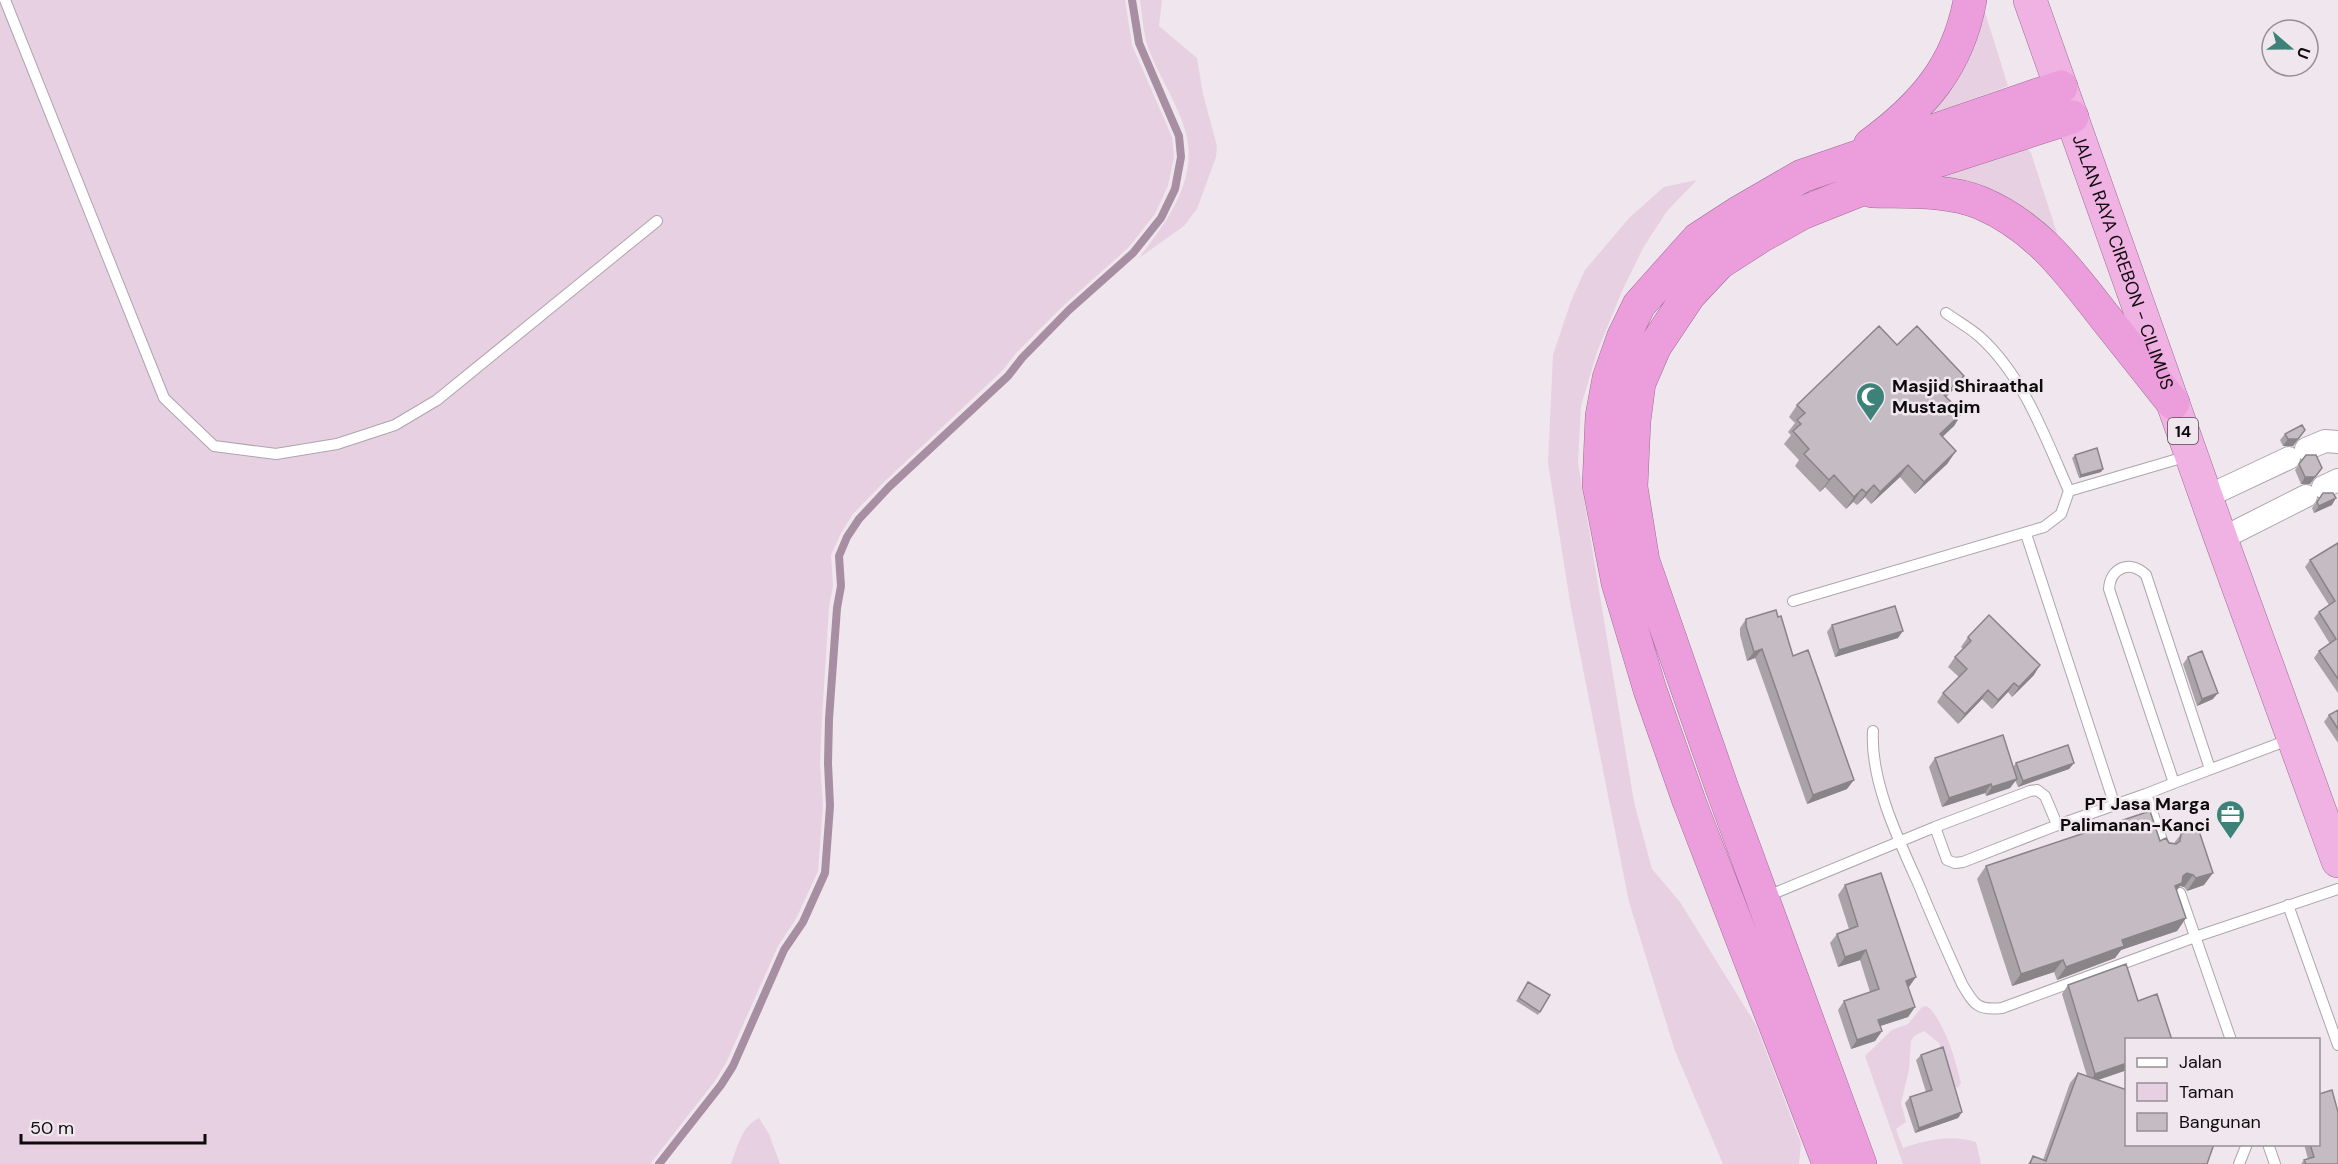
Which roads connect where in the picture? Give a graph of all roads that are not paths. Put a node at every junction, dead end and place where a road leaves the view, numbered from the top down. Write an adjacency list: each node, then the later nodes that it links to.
1 (5, 0): 6 (lane)
2 (1970, 0): 5 (highway)
3 (2030, 0): 4 (highway, JALAN RAYA CIREBON - CILIMUS / 14)
4 (2066, 102): 5 (highway); 8 (highway, JALAN RAYA CIREBON - CILIMUS / 14)
5 (1852, 176): 8 (highway); 30 (highway); 37 (highway)
6 (657, 221)
7 (1946, 313): 12 (lane)
8 (2173, 403): 10 (highway, JALAN RAYA CIREBON - CILIMUS / 14)
9 (2338, 442): 13 (street)
10 (2192, 455): 12 (lane); 13 (highway, JALAN RAYA CIREBON - CILIMUS / 14)
11 (2323, 487): 15 (street)
12 (2069, 491): 14 (lane)
13 (2206, 497): 15 (highway, JALAN RAYA CIREBON - CILIMUS / 14)
14 (2026, 534): 16 (lane); 22 (lane)
15 (2221, 539): 18 (highway, JALAN RAYA CIREBON - CILIMUS / 14)
16 (1793, 601)
17 (1873, 731): 25 (lane)
18 (2293, 738): 19 (lane); 27 (highway, JALAN RAYA CIREBON - CILIMUS / 14)
19 (2210, 770): 20 (lane); 20 (lane)
20 (2174, 783): 21 (lane)
21 (2146, 794): 22 (lane); 26 (lane)
22 (2115, 806): 23 (lane)
23 (2055, 826): 24 (lane); 24 (lane)
24 (1935, 827): 25 (lane)
25 (1899, 841): 30 (lane); 32 (lane)
26 (2165, 849)
27 (2338, 861)
28 (2338, 889): 31 (lane)
29 (2180, 893): 32 (lane)
30 (1763, 898): 38 (highway)
31 (2288, 905): 32 (lane); 34 (lane)
32 (2195, 937): 33 (lane)
33 (2230, 1038)
34 (2338, 1045)
35 (2246, 1146): 39 (lane)
36 (2269, 1146): 40 (lane)
37 (1830, 1164)
38 (1860, 1164)
39 (2239, 1164)
40 (2275, 1164)

